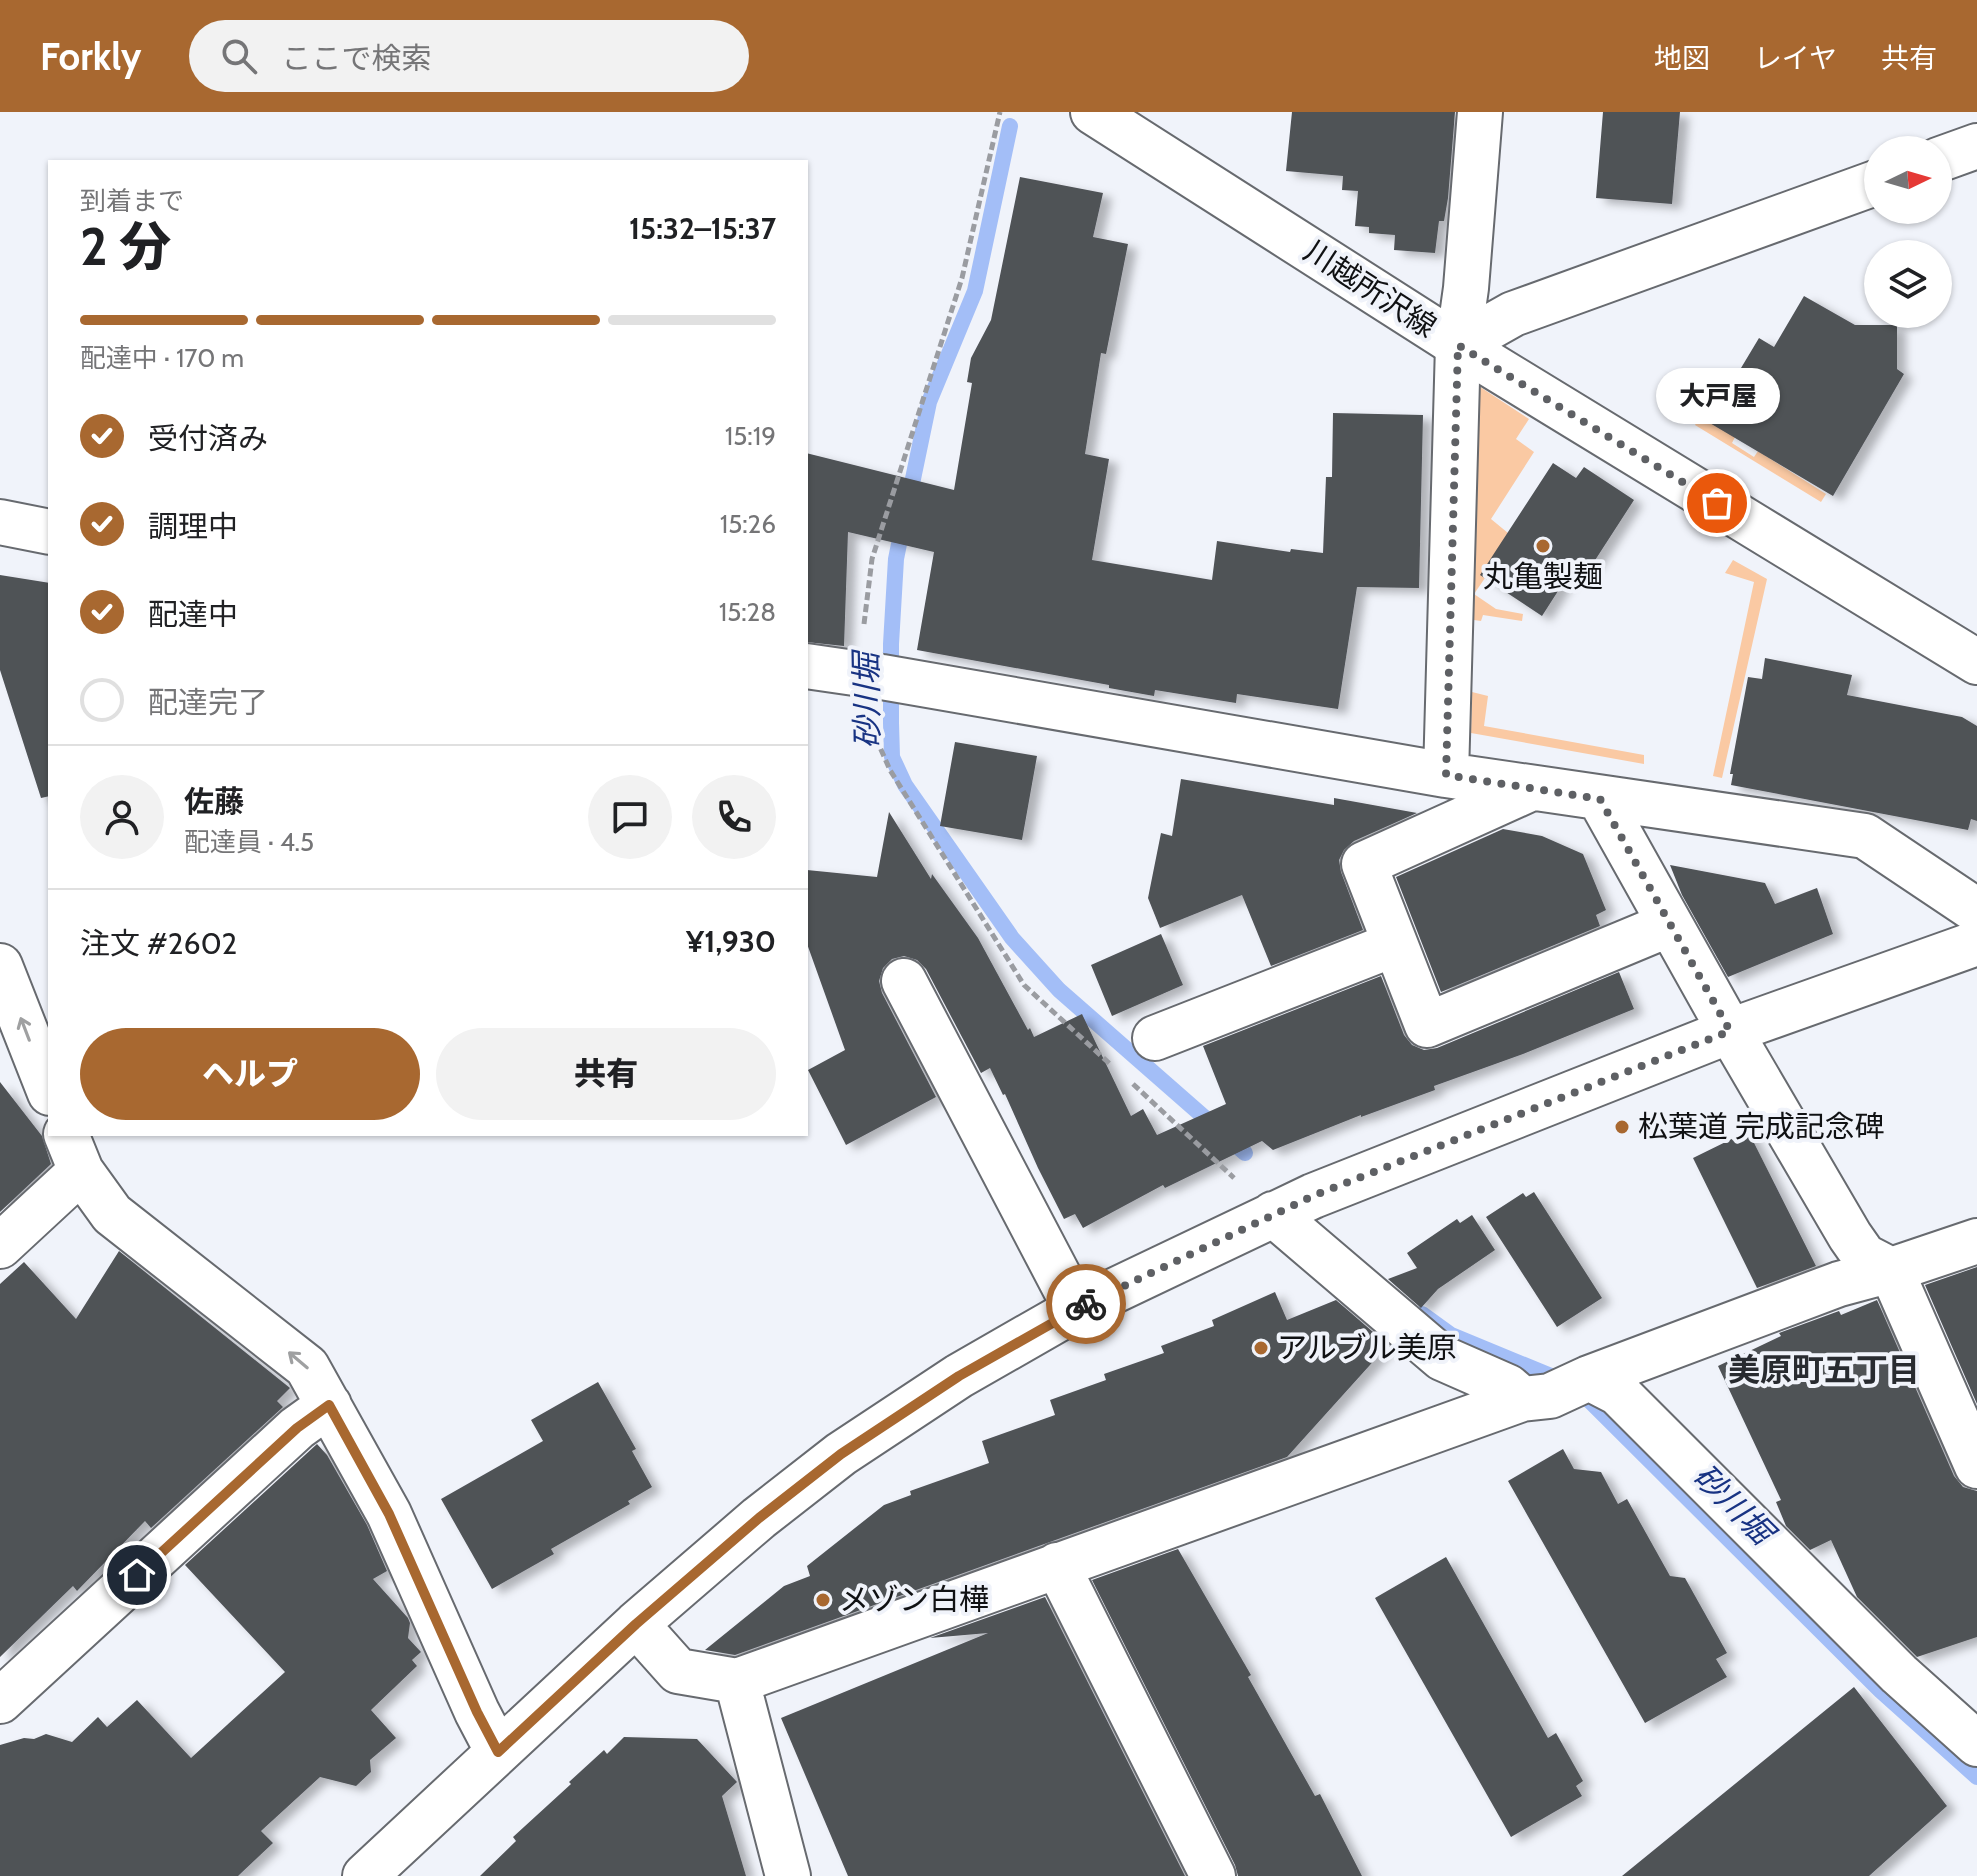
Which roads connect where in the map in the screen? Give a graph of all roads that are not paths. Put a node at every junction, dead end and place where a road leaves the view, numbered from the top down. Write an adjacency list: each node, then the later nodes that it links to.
1 (1093, 112): 6 (street, 川越所沢線)
2 (1480, 112): 6 (street)
3 (1977, 146): 4 (street)
4 (1952, 155)
5 (1864, 187): 6 (street)
6 (1458, 345): 9 (street, 川越所沢線); 11 (street)
7 (0, 522): 8 (street)
8 (48, 532)
9 (1977, 662)
10 (808, 666): 11 (street)
11 (1446, 775): 12 (street)
12 (1532, 788): 13 (street); 17 (street)
13 (1600, 799): 14 (street); 15 (street)
14 (1977, 911)
15 (1670, 924): 17 (street); 20 (street)
16 (1977, 943): 20 (street)
17 (1395, 944): 21 (street)
18 (0, 966): 22 (street, one-way to 18)
19 (904, 981): 28 (street)
20 (1730, 1031): 24 (street); 27 (street)
21 (1155, 1038)
22 (48, 1088)
23 (73, 1153): 26 (street); 30 (street, one-way to 23)
24 (1273, 1214): 28 (street); 29 (street)
25 (1977, 1241): 27 (street)
26 (0, 1246)
27 (1891, 1270): 29 (street); 31 (street)
28 (1076, 1309): 33 (street)
29 (1554, 1391): 32 (street); 36 (street)
30 (329, 1405): 35 (street); 37 (street)
31 (1977, 1466)
32 (1057, 1565): 34 (street); 40 (street)
33 (636, 1624): 34 (street); 37 (street)
34 (737, 1681): 39 (street)
35 (0, 1701)
36 (1977, 1744)
37 (498, 1752): 38 (street)
38 (365, 1876)
39 (788, 1876)
40 (1213, 1876)

